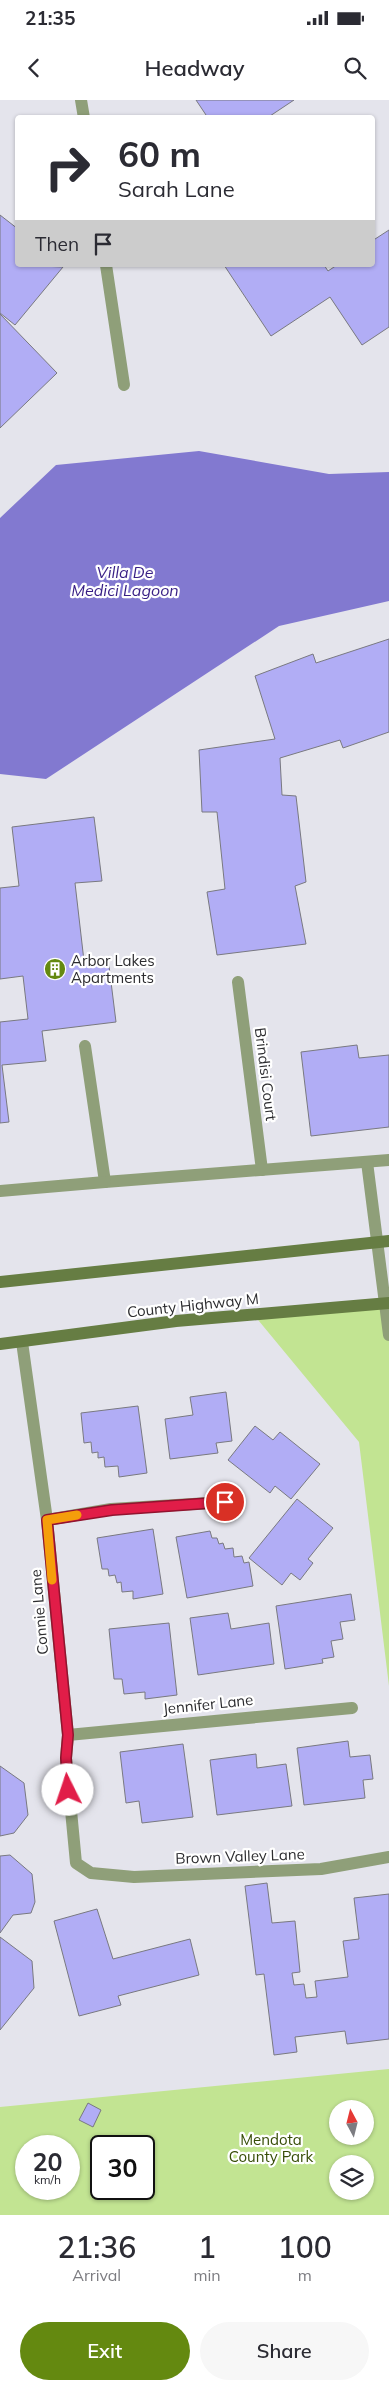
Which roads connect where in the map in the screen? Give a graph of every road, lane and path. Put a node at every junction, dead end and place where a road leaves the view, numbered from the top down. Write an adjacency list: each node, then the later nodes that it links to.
1 (81, 100): 2 (street)
2 (84, 115)
3 (106, 267): 4 (street)
4 (124, 386)
5 (238, 982): 9 (street, Brindisi Court)
6 (85, 1046): 10 (street)
7 (389, 1160): 8 (street)
8 (367, 1162): 9 (street); 12 (street)
9 (262, 1170): 10 (street)
10 (105, 1182): 11 (street)
11 (0, 1191)
12 (383, 1242): 13 (main road); 14 (street)
13 (0, 1282)
14 (388, 1303): 15 (street); 16 (main road, County Highway M)
15 (389, 1335)
16 (22, 1342): 17 (main road, County Highway M); 19 (street, Connie Lane)
17 (0, 1344)
18 (225, 1502): 19 (street)
19 (47, 1520): 21 (street, Connie Lane)
20 (352, 1708): 21 (street, Jennifer Lane)
21 (68, 1735): 23 (street, Connie Lane)
22 (389, 1857): 23 (street, Brown Valley Lane)
23 (91, 1873)

